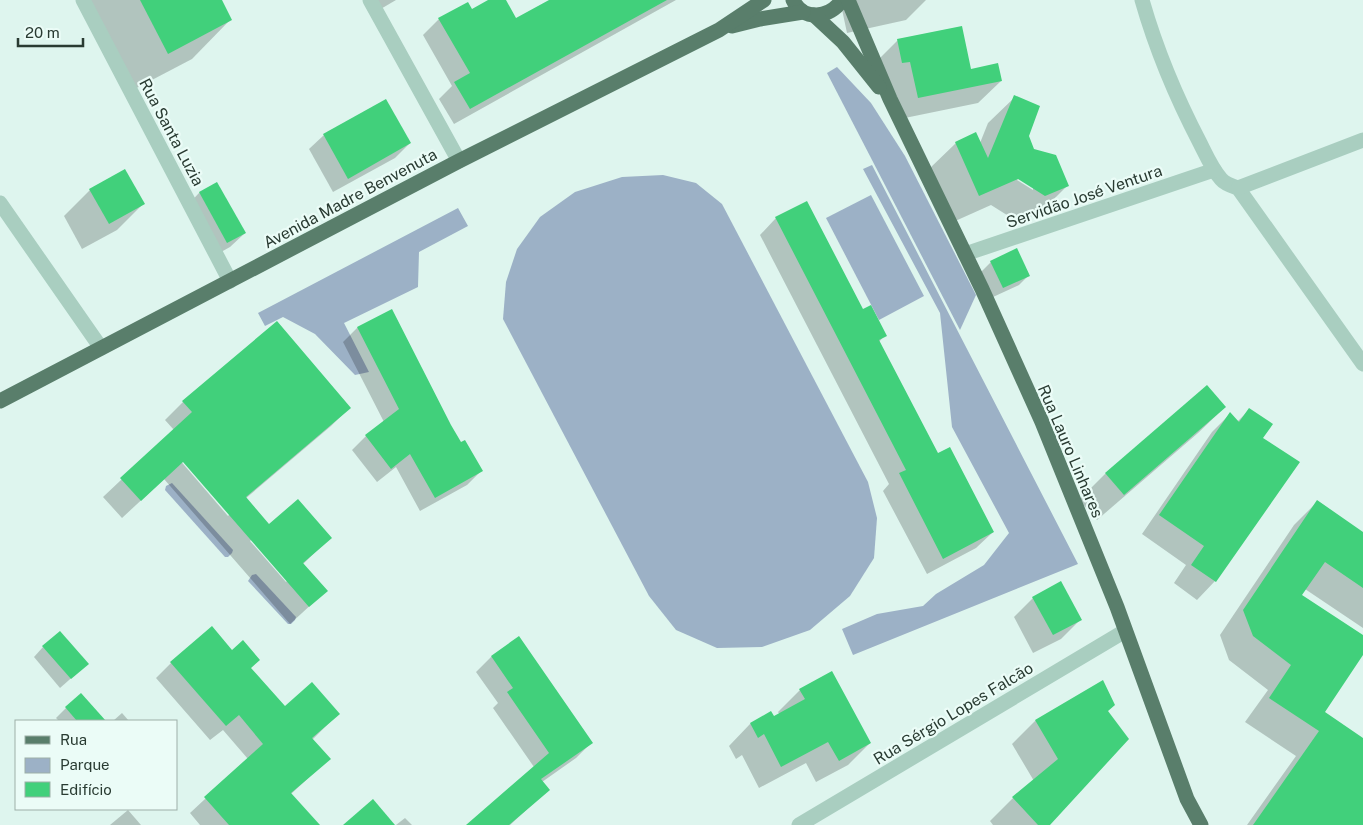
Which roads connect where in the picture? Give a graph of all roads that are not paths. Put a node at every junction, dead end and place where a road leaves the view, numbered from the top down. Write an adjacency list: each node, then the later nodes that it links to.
1 (83, 0): 16 (street, Rua Santa Luzia)
2 (370, 0): 11 (street)
3 (764, 0): 8 (main road, Avenida Madre Benvenuta)
4 (842, 0): 7 (main road, Avenida Madre Benvenuta)
5 (848, 0): 9 (main road, Rua Lauro Linhares)
6 (1142, 0): 12 (street)
7 (804, 9): 8 (main road, Avenida Madre Benvenuta); 9 (main road, Rua Lauro Linhares)
8 (719, 30): 11 (main road, Avenida Madre Benvenuta)
9 (890, 100): 15 (main road, Rua Lauro Linhares)
10 (1363, 140): 13 (street)
11 (459, 161): 16 (main road, Avenida Madre Benvenuta)
12 (1214, 170): 13 (street); 15 (street, Servidão José Ventura)
13 (1238, 188): 18 (street)
14 (0, 203): 17 (street)
15 (966, 254): 20 (main road, Rua Lauro Linhares)
16 (230, 281): 17 (main road, Avenida Madre Benvenuta)
17 (102, 348): 19 (main road, Avenida Madre Benvenuta)
18 (1363, 364)
19 (0, 401)
20 (1126, 631): 21 (street, Rua Sérgio Lopes Falcão); 22 (main road, Rua Lauro Linhares)
21 (799, 825)
22 (1201, 825)

